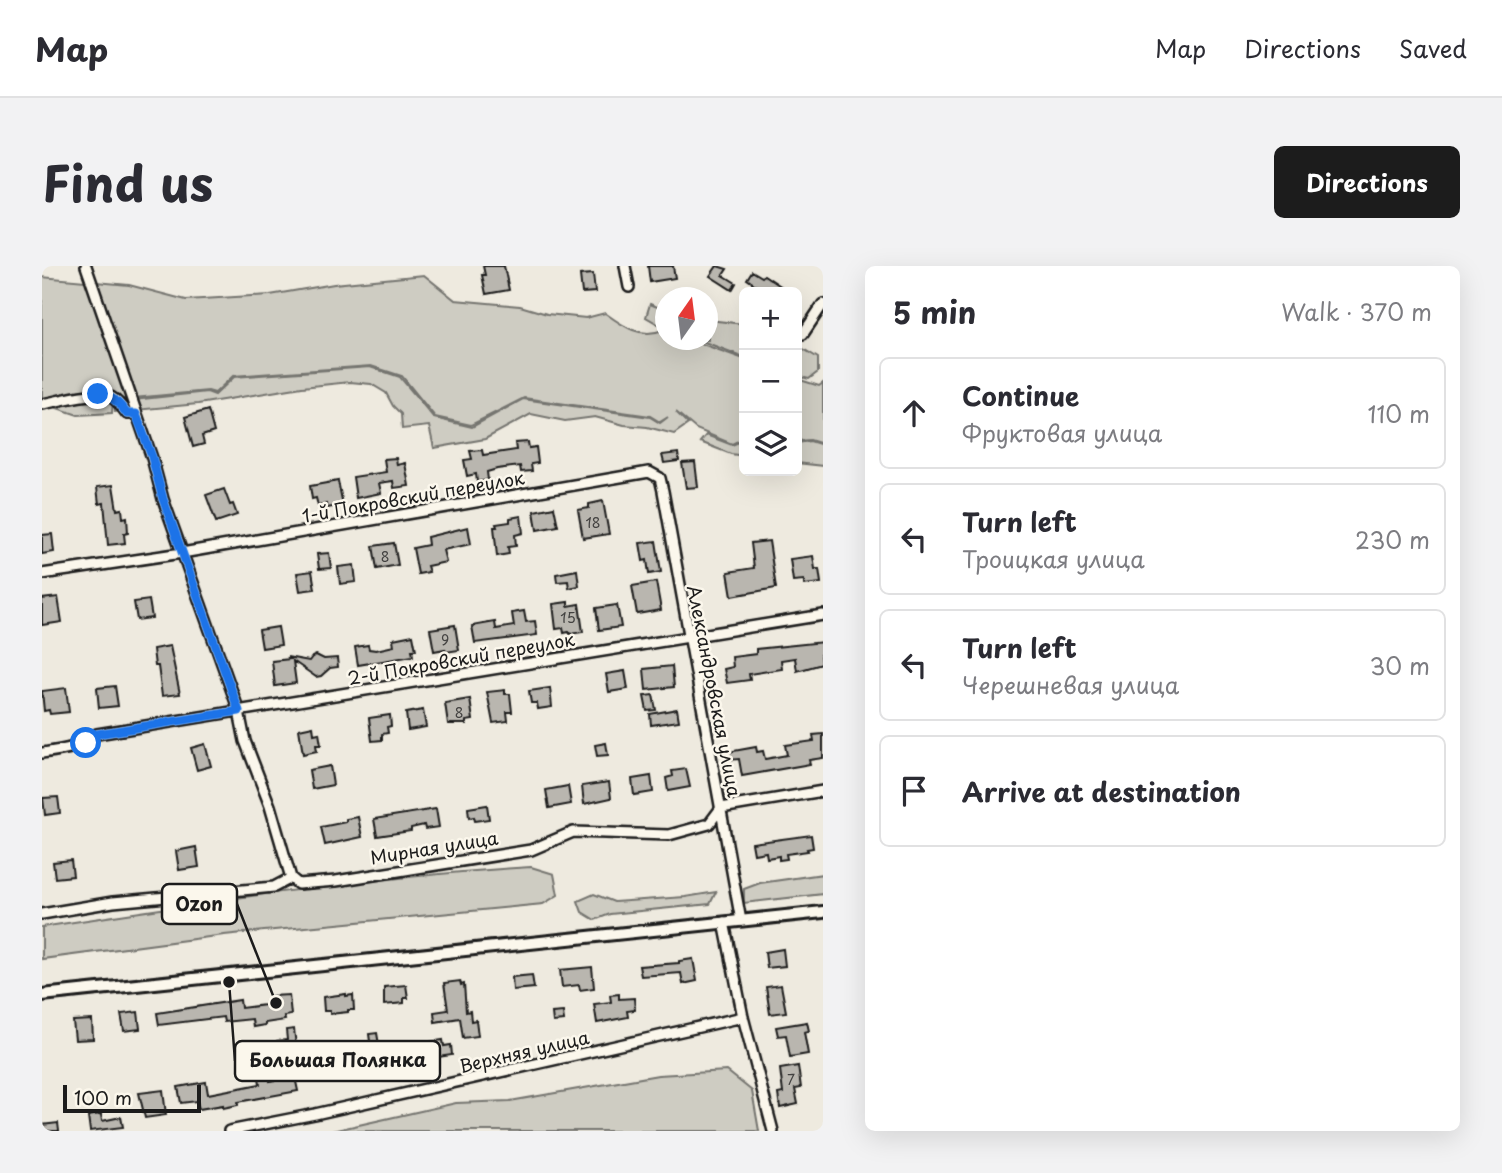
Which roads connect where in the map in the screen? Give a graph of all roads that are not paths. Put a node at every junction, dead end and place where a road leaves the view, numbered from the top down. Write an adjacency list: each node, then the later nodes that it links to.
1 (86, 266): 7 (street)
2 (625, 266): 3 (street)
3 (629, 287)
4 (823, 304): 5 (street)
5 (803, 334)
6 (42, 404): 7 (street)
7 (136, 414): 9 (street)
8 (649, 471): 9 (street, 1-й Покровский переулок); 12 (street, Александровская улица)
9 (182, 553): 10 (street, 1-й Покровский переулок); 13 (street)
10 (42, 574)
11 (823, 615): 12 (street, 2-й Покровский переулок)
12 (690, 636): 13 (street, 2-й Покровский переулок); 16 (street, Александровская улица)
13 (239, 711): 14 (street, 2-й Покровский переулок); 17 (street)
14 (42, 753)
15 (823, 791): 16 (street, Мирная улица)
16 (721, 808): 17 (street, Мирная улица); 20 (street, Александровская улица)
17 (291, 878): 19 (street, Мирная улица)
18 (823, 912): 20 (street)
19 (42, 914)
20 (741, 921): 21 (street)
21 (724, 922): 22 (street); 23 (street)
22 (42, 995)
23 (743, 1017): 24 (street, Верхняя улица); 25 (street)
24 (229, 1131)
25 (773, 1131)

